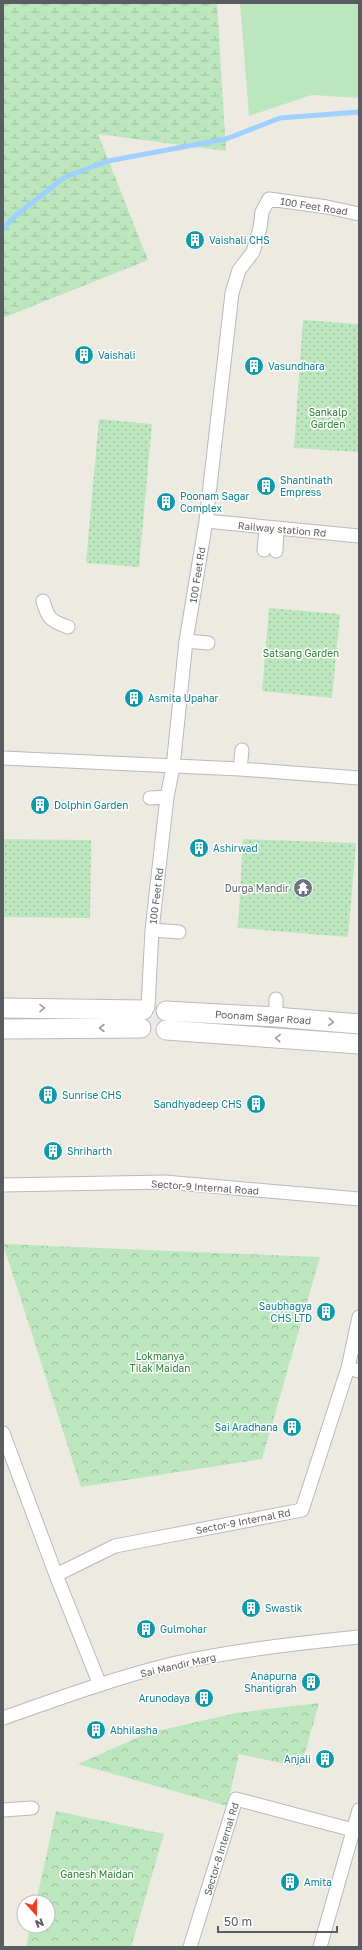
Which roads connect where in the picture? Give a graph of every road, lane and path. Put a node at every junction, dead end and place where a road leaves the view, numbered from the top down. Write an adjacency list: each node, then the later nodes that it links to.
1 (269, 199): 2 (street, 100 Feet Road); 3 (street, 100 Feet Rd)
2 (359, 214)
3 (206, 522): 4 (street, Railway station Rd); 9 (street, 100 Feet Rd)
4 (272, 529): 5 (street, Railway station Rd); 6 (street)
5 (359, 536)
6 (270, 550)
7 (43, 601): 8 (street)
8 (68, 627)
9 (186, 641): 10 (street); 13 (street, 100 Feet Rd)
10 (208, 644)
11 (242, 750): 14 (street)
12 (3, 758): 13 (street)
13 (173, 767): 14 (street); 16 (street, 100 Feet Rd)
14 (240, 769): 15 (street)
15 (359, 778)
16 (167, 797): 17 (street); 18 (street, 100 Feet Rd)
17 (150, 798)
18 (152, 930): 19 (street); 22 (street, 100 Feet Rd)
19 (179, 932)
20 (3, 1008): 22 (main road, one-way to 22)
21 (166, 1011): 22 (main road); 23 (main road, Poonam Sagar Road, one-way to 23); 25 (main road)
22 (144, 1015): 24 (main road, one-way to 24); 25 (main road)
23 (359, 1024)
24 (3, 1029)
25 (166, 1030): 26 (main road, Poonam Sagar Road, one-way to 25)
26 (359, 1044)
27 (3, 1186): 28 (street, Sector-9 Internal Road)
28 (359, 1199)
29 (359, 1318): 30 (street)
30 (354, 1370): 32 (street, Sector-9 Internal Rd)
31 (3, 1434): 32 (street)
32 (56, 1575): 34 (street)
33 (359, 1637): 34 (street, Sai Mandir Marg)
34 (100, 1685): 35 (street, Sai Mandir Marg)
35 (3, 1718)
36 (32, 1808): 37 (street)
37 (3, 1810)
38 (359, 1810): 39 (street)
39 (353, 1830): 40 (street, Sector-8 Internal Rd); 41 (street)
40 (190, 1947)
41 (320, 1947)

